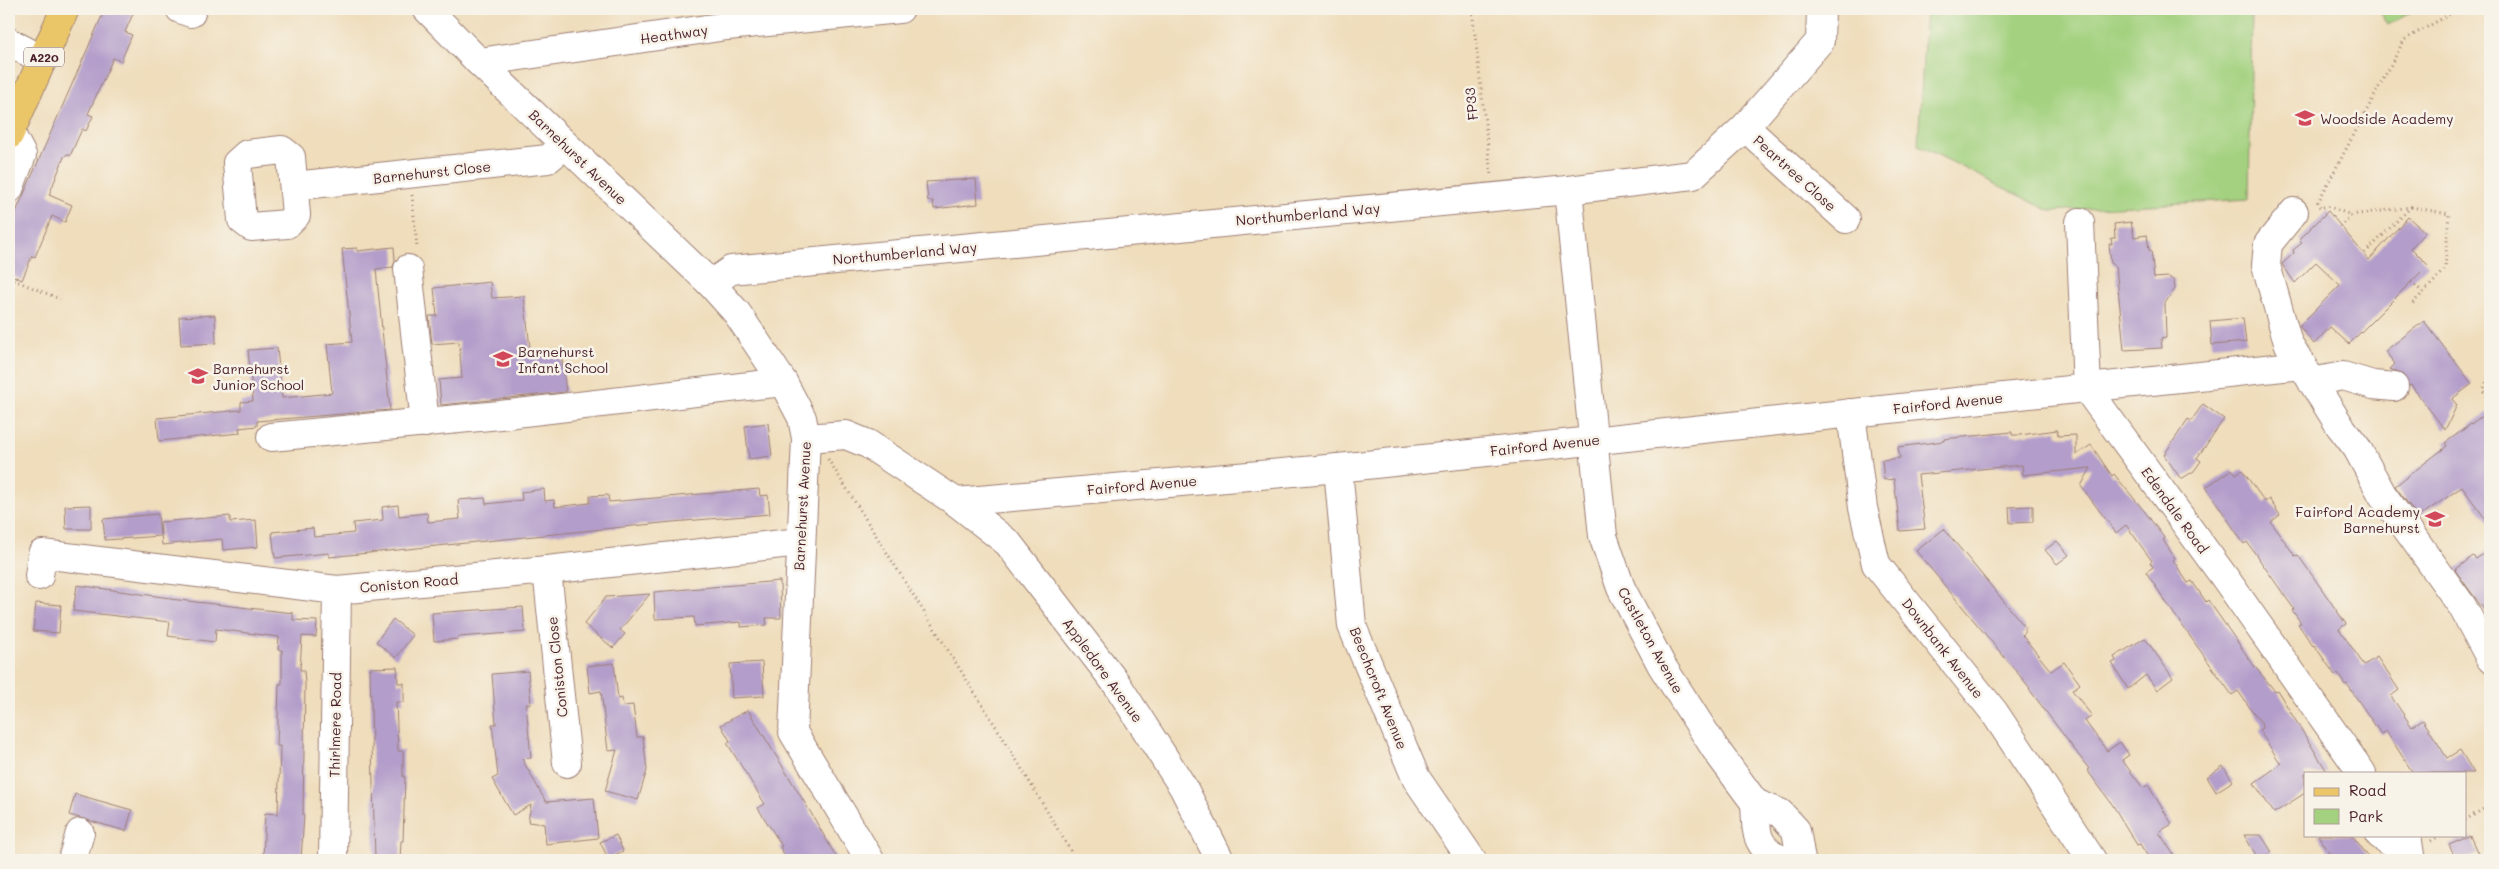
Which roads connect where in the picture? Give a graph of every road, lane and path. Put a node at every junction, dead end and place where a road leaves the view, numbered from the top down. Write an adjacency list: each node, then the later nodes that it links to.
1 (65, 9): 9 (main road, A220)
2 (427, 9): 10 (street, Barnehurst Avenue)
3 (900, 9): 7 (street, Heathway)
4 (1472, 9): 18 (path, FP33)
5 (1821, 9): 11 (street, Northumberland Way)
6 (2459, 9): 21 (path)
7 (726, 18): 10 (street, Heathway)
8 (9, 42): 9 (street)
9 (43, 60): 12 (main road, A220)
10 (479, 62): 13 (street, Barnehurst Avenue)
11 (1745, 127): 17 (street, Northumberland Way); 22 (street, Peartree Close)
12 (9, 134): 16 (street)
13 (565, 145): 14 (street, Barnehurst Close); 29 (street, Barnehurst Avenue)
14 (409, 174): 15 (street, Barnehurst Close); 26 (path)
15 (294, 186)
16 (9, 189)
17 (1568, 190): 18 (street, Northumberland Way); 43 (street, Castleton Avenue)
18 (1493, 196): 29 (street, Northumberland Way)
19 (2411, 207): 21 (path); 25 (path); 30 (path)
20 (2294, 212): 34 (street)
21 (2351, 215): 24 (path)
22 (1846, 219)
23 (2080, 222): 37 (street)
24 (2340, 226)
25 (2364, 254)
26 (408, 269): 40 (street)
27 (9, 278): 31 (path)
28 (2411, 282): 30 (path)
29 (711, 284): 35 (street, Barnehurst Avenue)
30 (2423, 292): 32 (path)
31 (60, 299)
32 (2412, 304)
33 (2490, 373): 38 (path)
34 (2307, 374): 36 (street, Fairford Avenue); 37 (street, Fairford Avenue); 50 (street)
35 (783, 382): 40 (street); 42 (street, Barnehurst Avenue)
36 (2394, 387)
37 (2087, 389): 39 (street, Fairford Avenue); 52 (street, Edendale Road)
38 (2490, 401)
39 (1851, 413): 43 (street, Fairford Avenue); 67 (street, Downbank Avenue)
40 (425, 423): 41 (street)
41 (271, 436)
42 (810, 437): 45 (street); 46 (street, Barnehurst Avenue); 62 (path)
43 (1592, 440): 44 (street, Fairford Avenue); 53 (street, Castleton Avenue)
44 (1338, 468): 45 (street, Fairford Avenue); 64 (street, Beechcroft Avenue)
45 (956, 502): 63 (street, Appledore Avenue)
46 (800, 542): 47 (street, Coniston Road); 61 (street, Barnehurst Avenue)
47 (547, 570): 49 (street, Coniston Road); 51 (street, Coniston Close)
48 (39, 576): 49 (street, Coniston Road)
49 (337, 590): 60 (street, Thirlmere Road)
50 (2490, 658)
51 (567, 763)
52 (2360, 772)
53 (1755, 802): 65 (street); 66 (street, Castleton Avenue)
54 (2490, 805): 55 (path)
55 (2466, 819)
56 (80, 833): 59 (street)
57 (2382, 836): 58 (street)
58 (2410, 850)
59 (72, 860)
60 (333, 860)
61 (870, 860)
62 (1076, 860)
63 (1220, 860)
64 (1472, 860)
65 (1781, 860)
66 (1801, 860)
67 (2092, 860)

